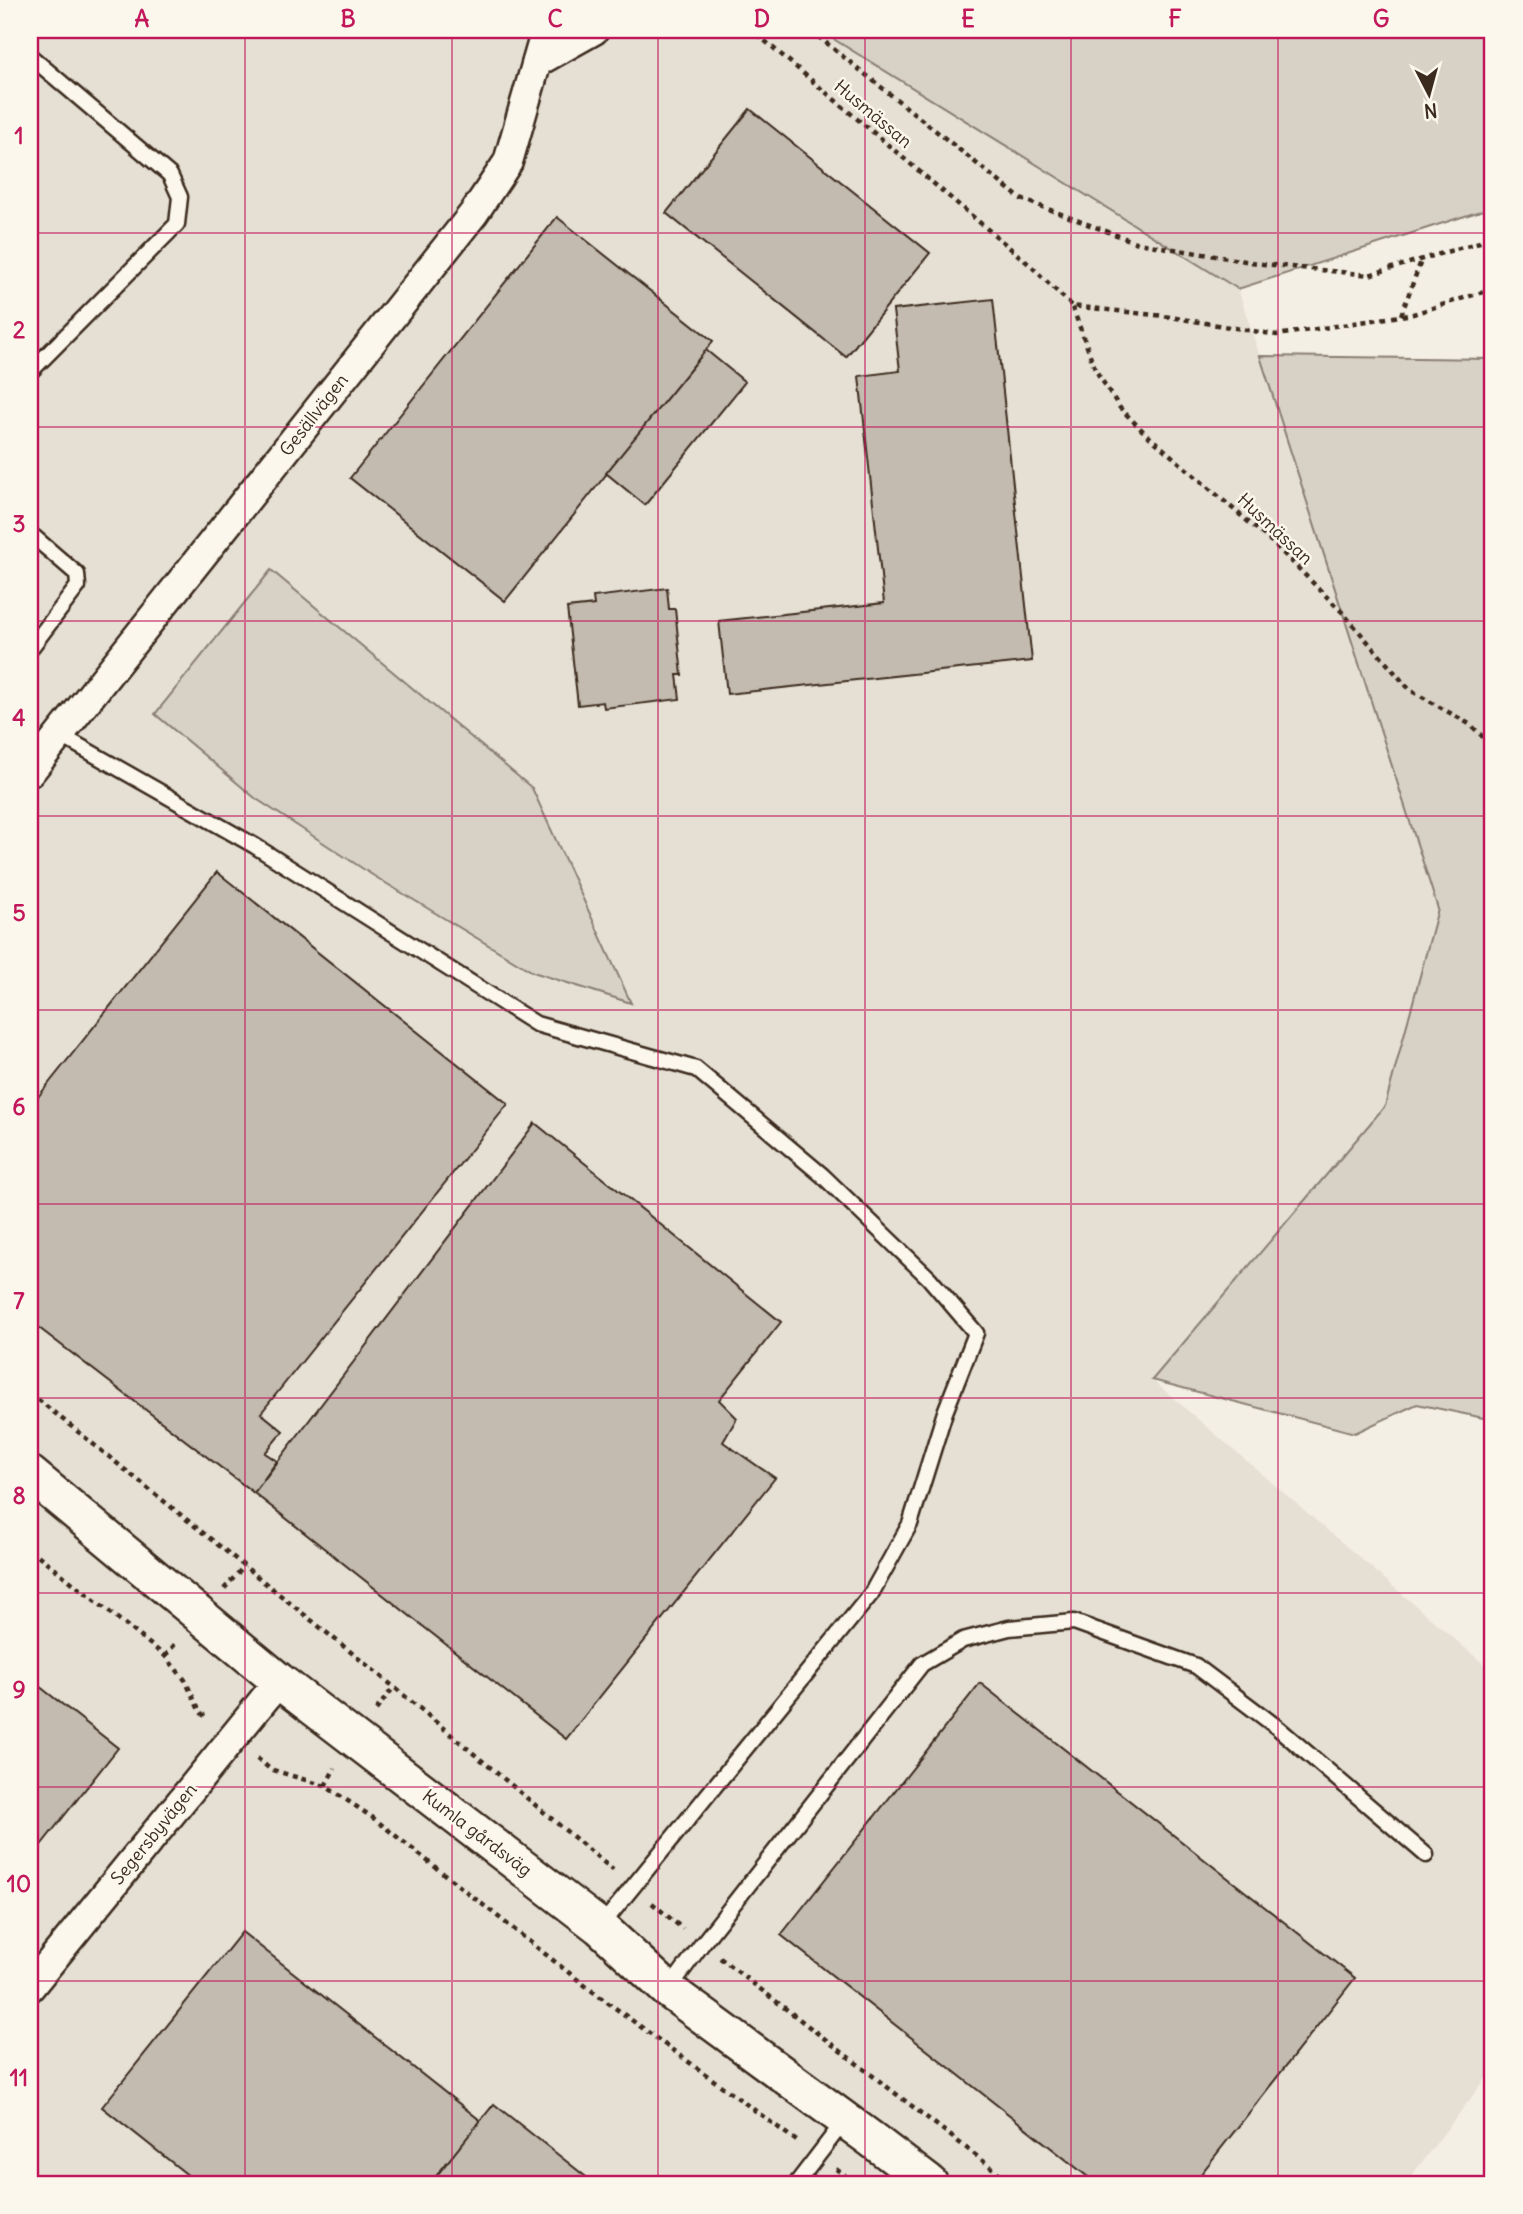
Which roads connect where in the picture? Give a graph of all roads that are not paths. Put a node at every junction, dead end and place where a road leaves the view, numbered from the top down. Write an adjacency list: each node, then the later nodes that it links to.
1 (546, 30): 4 (street, Gesällvägen)
2 (594, 30): 4 (street)
3 (30, 55): 5 (lane)
4 (537, 62): 8 (street, Gesällvägen)
5 (30, 372)
6 (34, 537): 7 (lane)
7 (30, 649)
8 (60, 735): 9 (street, Gesällvägen); 13 (lane)
9 (30, 772)
10 (30, 1474): 11 (street, Kumla gårdsväg)
11 (279, 1681): 13 (street, Kumla gårdsväg); 14 (street, Segersbyvägen)
12 (1426, 1855): 15 (lane)
13 (600, 1927): 15 (street, Kumla gårdsväg)
14 (30, 1987)
15 (668, 1990): 16 (street, Kumla gårdsväg)
16 (845, 2120): 17 (lane); 18 (street, Kumla gårdsväg)
17 (796, 2184)
18 (930, 2184)

